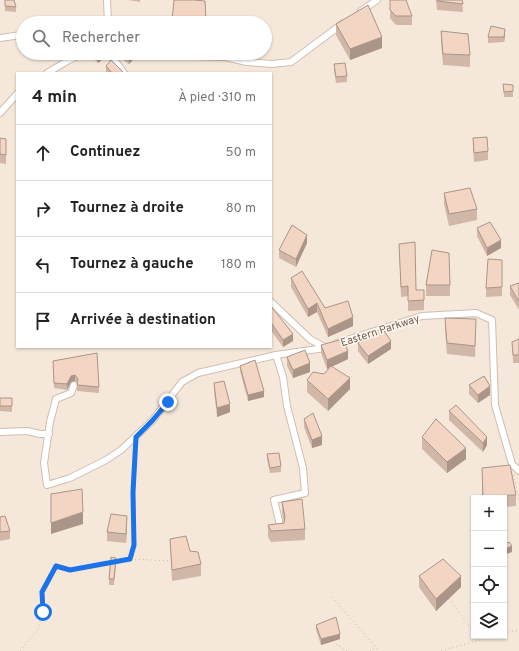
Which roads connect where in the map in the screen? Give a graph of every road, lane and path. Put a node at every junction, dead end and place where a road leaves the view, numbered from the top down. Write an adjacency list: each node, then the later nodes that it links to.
1 (107, 0): 3 (street)
2 (377, 0): 8 (street)
3 (108, 16)
4 (16, 35): 5 (street)
5 (0, 38)
6 (69, 60): 9 (street)
7 (114, 60): 10 (street)
8 (236, 60)
9 (49, 72)
10 (123, 72)
11 (16, 95): 12 (street)
12 (0, 112)
13 (272, 303): 14 (street)
14 (325, 348): 15 (street); 20 (street, Eastern Parkway)
15 (276, 355): 19 (street); 23 (street)
16 (74, 385): 18 (street)
17 (0, 432): 18 (street)
18 (49, 434): 19 (street)
19 (136, 437): 24 (path)
20 (512, 464): 21 (street, Eastern Parkway); 22 (path)
21 (519, 471)
22 (519, 500)
23 (281, 529)
24 (130, 559): 25 (path); 35 (path)
25 (177, 562)
26 (332, 597): 34 (path)
27 (448, 598): 28 (path)
28 (471, 628)
29 (519, 630): 30 (path)
30 (507, 632)
31 (484, 639): 32 (path)
32 (480, 640): 39 (path)
33 (336, 644): 36 (path)
34 (376, 647): 37 (path); 38 (path)
35 (20, 651)
36 (347, 651)
37 (370, 651)
38 (379, 651)
39 (441, 651)

